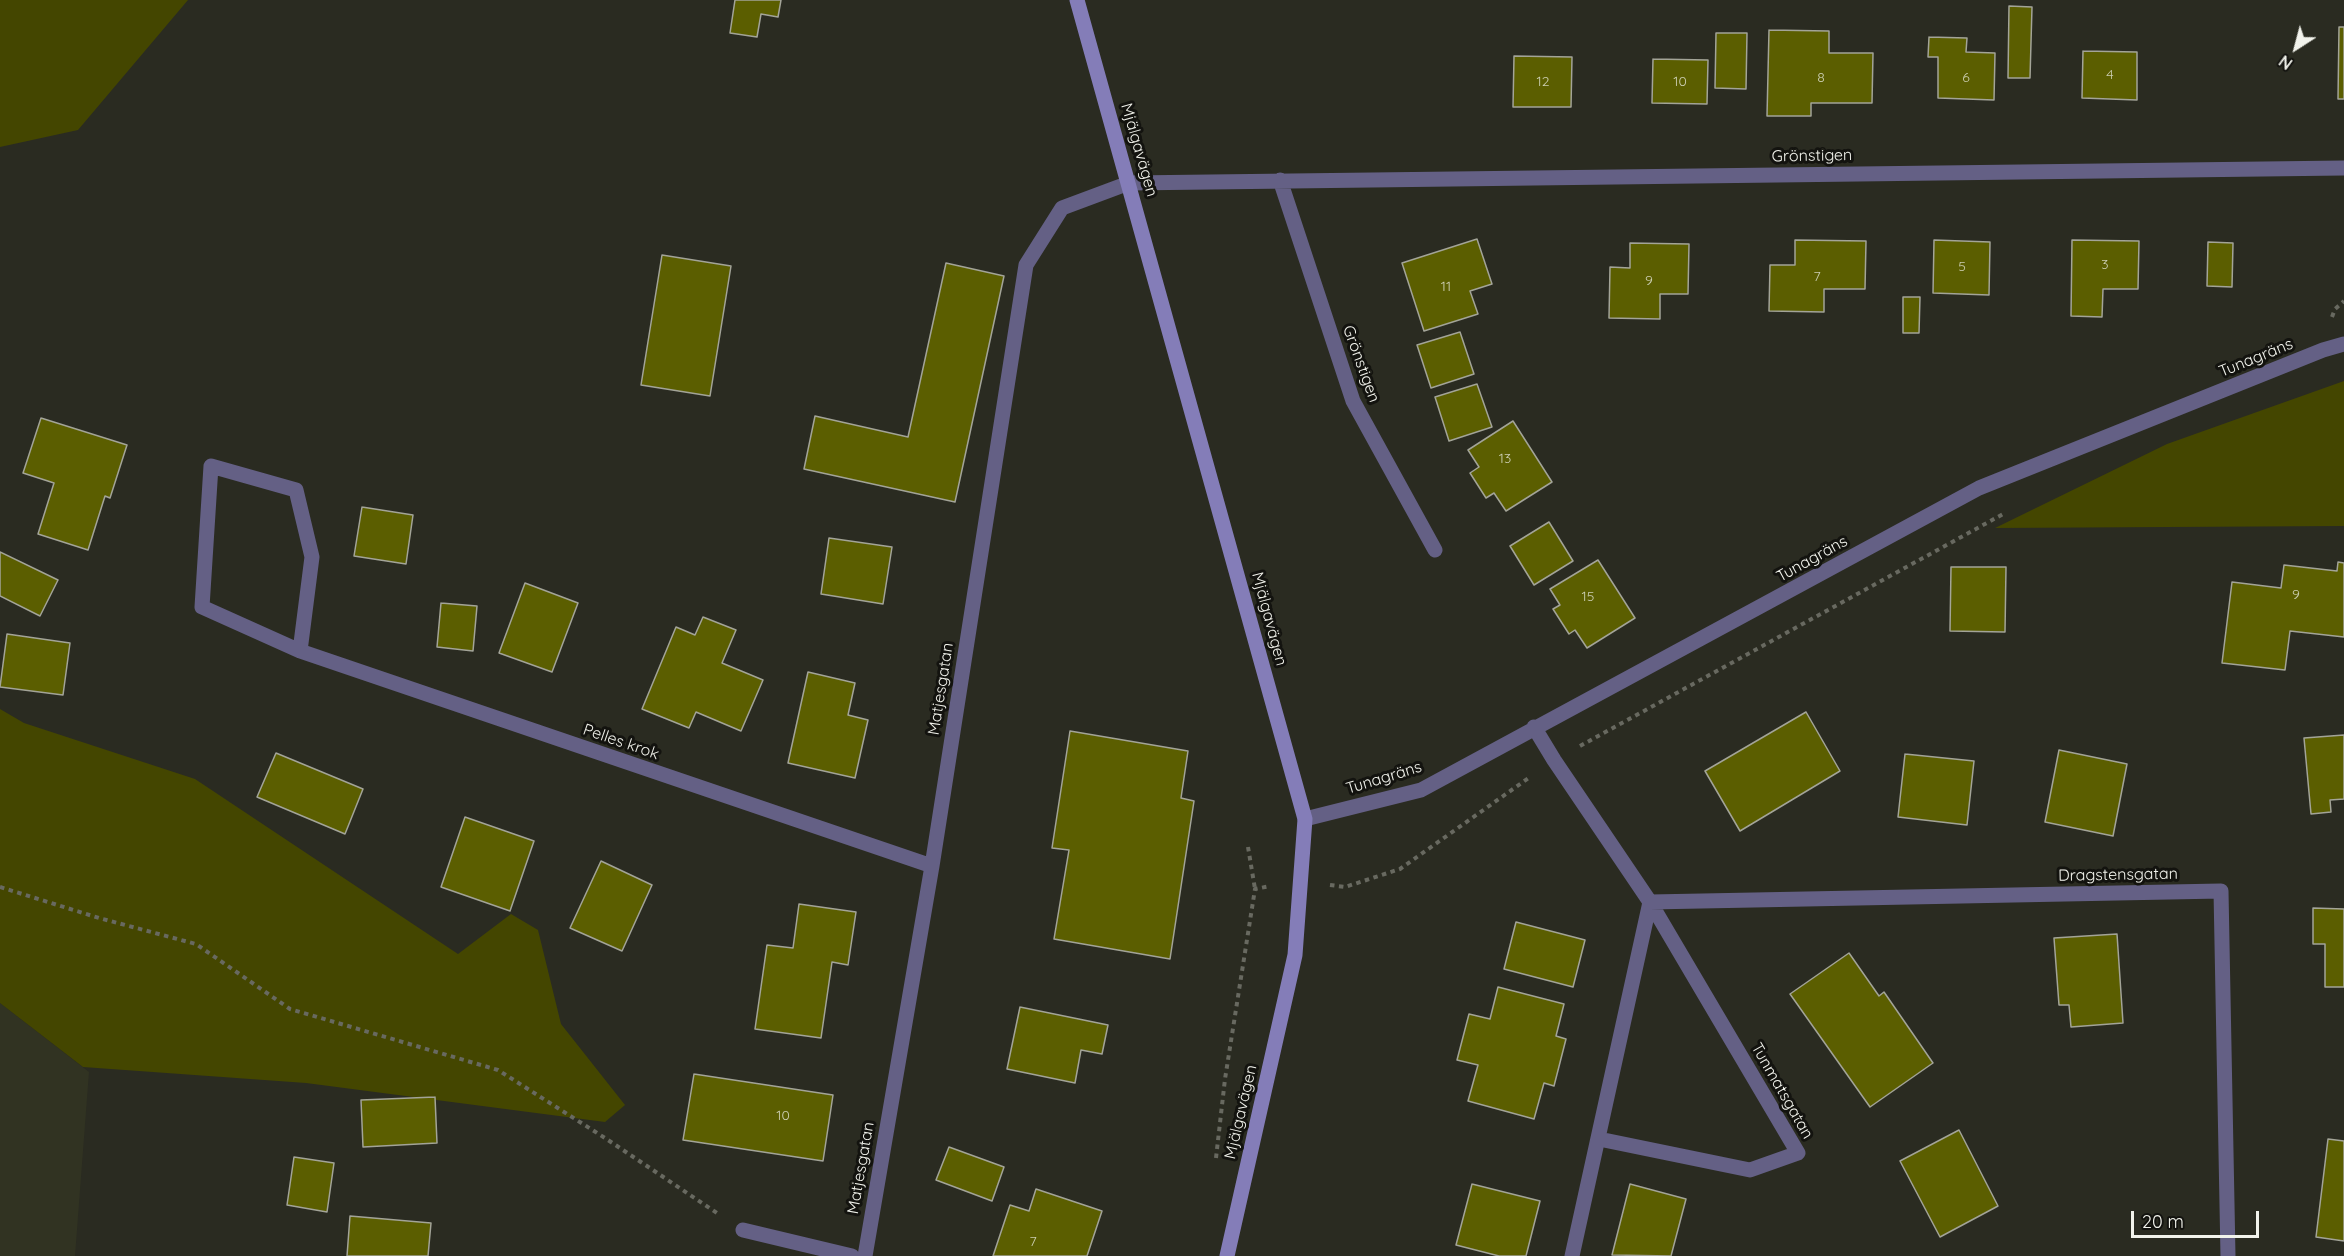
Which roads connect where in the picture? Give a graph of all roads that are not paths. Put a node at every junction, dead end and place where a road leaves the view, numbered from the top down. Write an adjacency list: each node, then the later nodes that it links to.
1 (1077, 0): 4 (street, Mjälgavägen)
2 (2344, 168): 3 (street, Grönstigen)
3 (1280, 180): 4 (street, Grönstigen); 6 (street, Grönstigen)
4 (1129, 183): 9 (street, Mjälgavägen); 10 (street, Matjesgatan)
5 (2344, 344): 8 (street, Tunagräns)
6 (1436, 550)
7 (300, 651): 7 (street, Pelles krok); 10 (street, Pelles krok)
8 (1534, 727): 9 (street, Tunagräns); 11 (street, Tunmatsgatan)
9 (1305, 819): 16 (street, Mjälgavägen)
10 (932, 866): 15 (street, Matjesgatan)
11 (1650, 902): 12 (street); 12 (street, Tunmatsgatan); 18 (street, Dragstensgatan)
12 (1599, 1139): 17 (street)
13 (743, 1230): 14 (street)
14 (852, 1256)
15 (864, 1256)
16 (1227, 1256)
17 (1572, 1256)
18 (2228, 1256)

